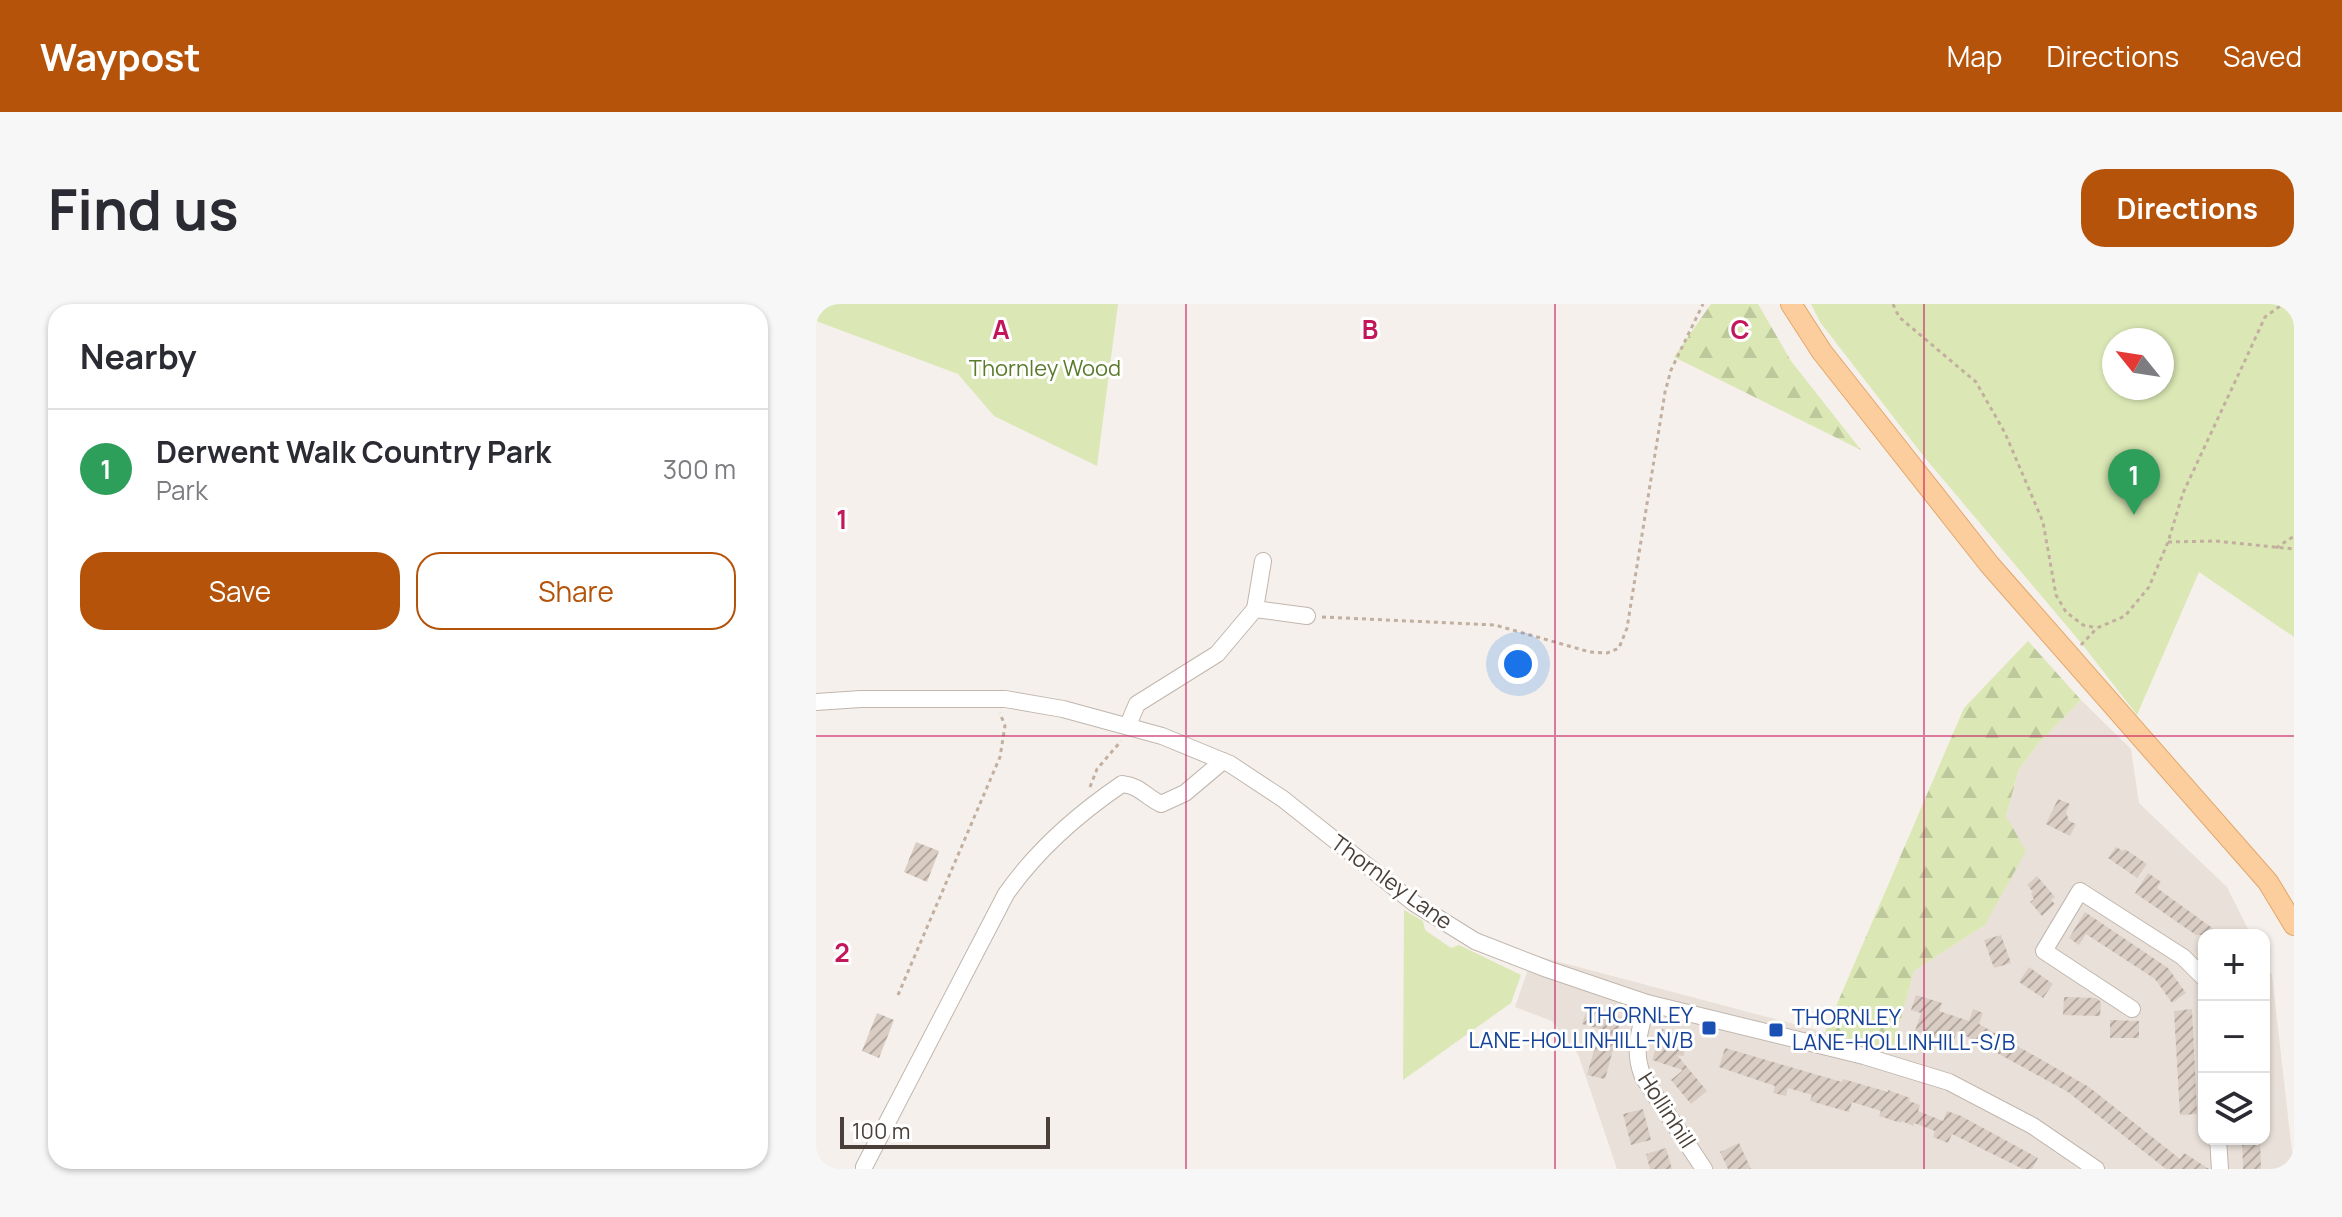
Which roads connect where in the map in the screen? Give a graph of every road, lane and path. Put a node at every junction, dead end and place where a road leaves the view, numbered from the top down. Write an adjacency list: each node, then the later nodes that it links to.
1 (1703, 304): 11 (path)
2 (1791, 304): 13 (main road)
3 (1893, 304): 12 (path)
4 (2283, 304): 6 (path)
5 (2294, 536): 7 (path)
6 (2168, 542): 7 (path); 12 (path)
7 (2276, 548): 8 (path)
8 (2294, 549)
9 (1263, 561): 10 (street)
10 (1255, 609): 11 (street); 16 (street)
11 (1307, 616)
12 (2097, 628): 13 (path)
13 (2071, 657): 19 (main road)
14 (1000, 699): 15 (street, Thornley Lane); 16 (street, Thornley Lane); 21 (path)
15 (816, 702)
16 (1128, 725): 17 (street, Thornley Lane); 18 (path)
17 (1223, 761): 18 (street); 22 (street, Thornley Lane)
18 (1080, 816): 25 (street)
19 (2294, 925)
20 (2198, 972): 23 (street)
21 (898, 995)
22 (1647, 1003): 26 (street, Hollinhill); 27 (street, Thornley Lane)
23 (2132, 1009)
24 (2218, 1145): 28 (street)
25 (864, 1167)
26 (1704, 1169)
27 (2096, 1169)
28 (2220, 1169)

